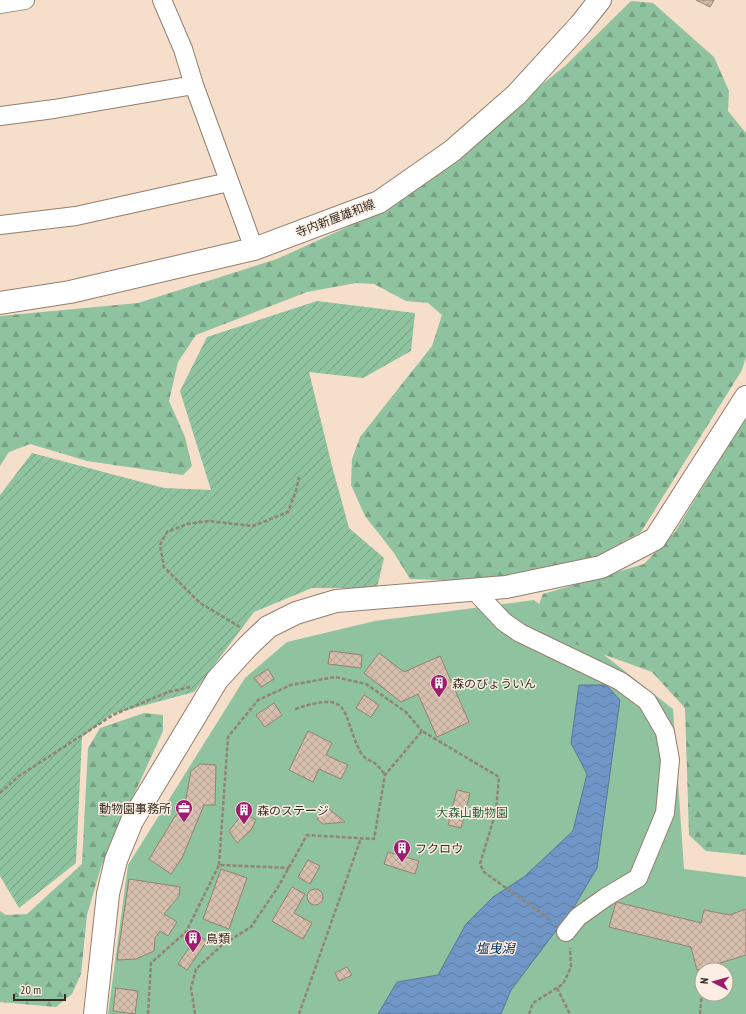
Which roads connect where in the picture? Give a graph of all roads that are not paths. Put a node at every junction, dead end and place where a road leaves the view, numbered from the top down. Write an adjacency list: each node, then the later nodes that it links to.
1 (25, 0): 4 (street)
2 (162, 0): 5 (street)
3 (600, 0): 9 (street, 寺内新屋雄和線)
4 (0, 4)
5 (194, 85): 6 (street); 7 (street)
6 (0, 116)
7 (229, 182): 8 (street); 9 (street)
8 (0, 226)
9 (254, 248): 10 (street, 寺内新屋雄和線)
10 (0, 303)
11 (746, 397): 12 (street)
12 (473, 589): 13 (street); 14 (street)
13 (564, 930)
14 (95, 1014)

